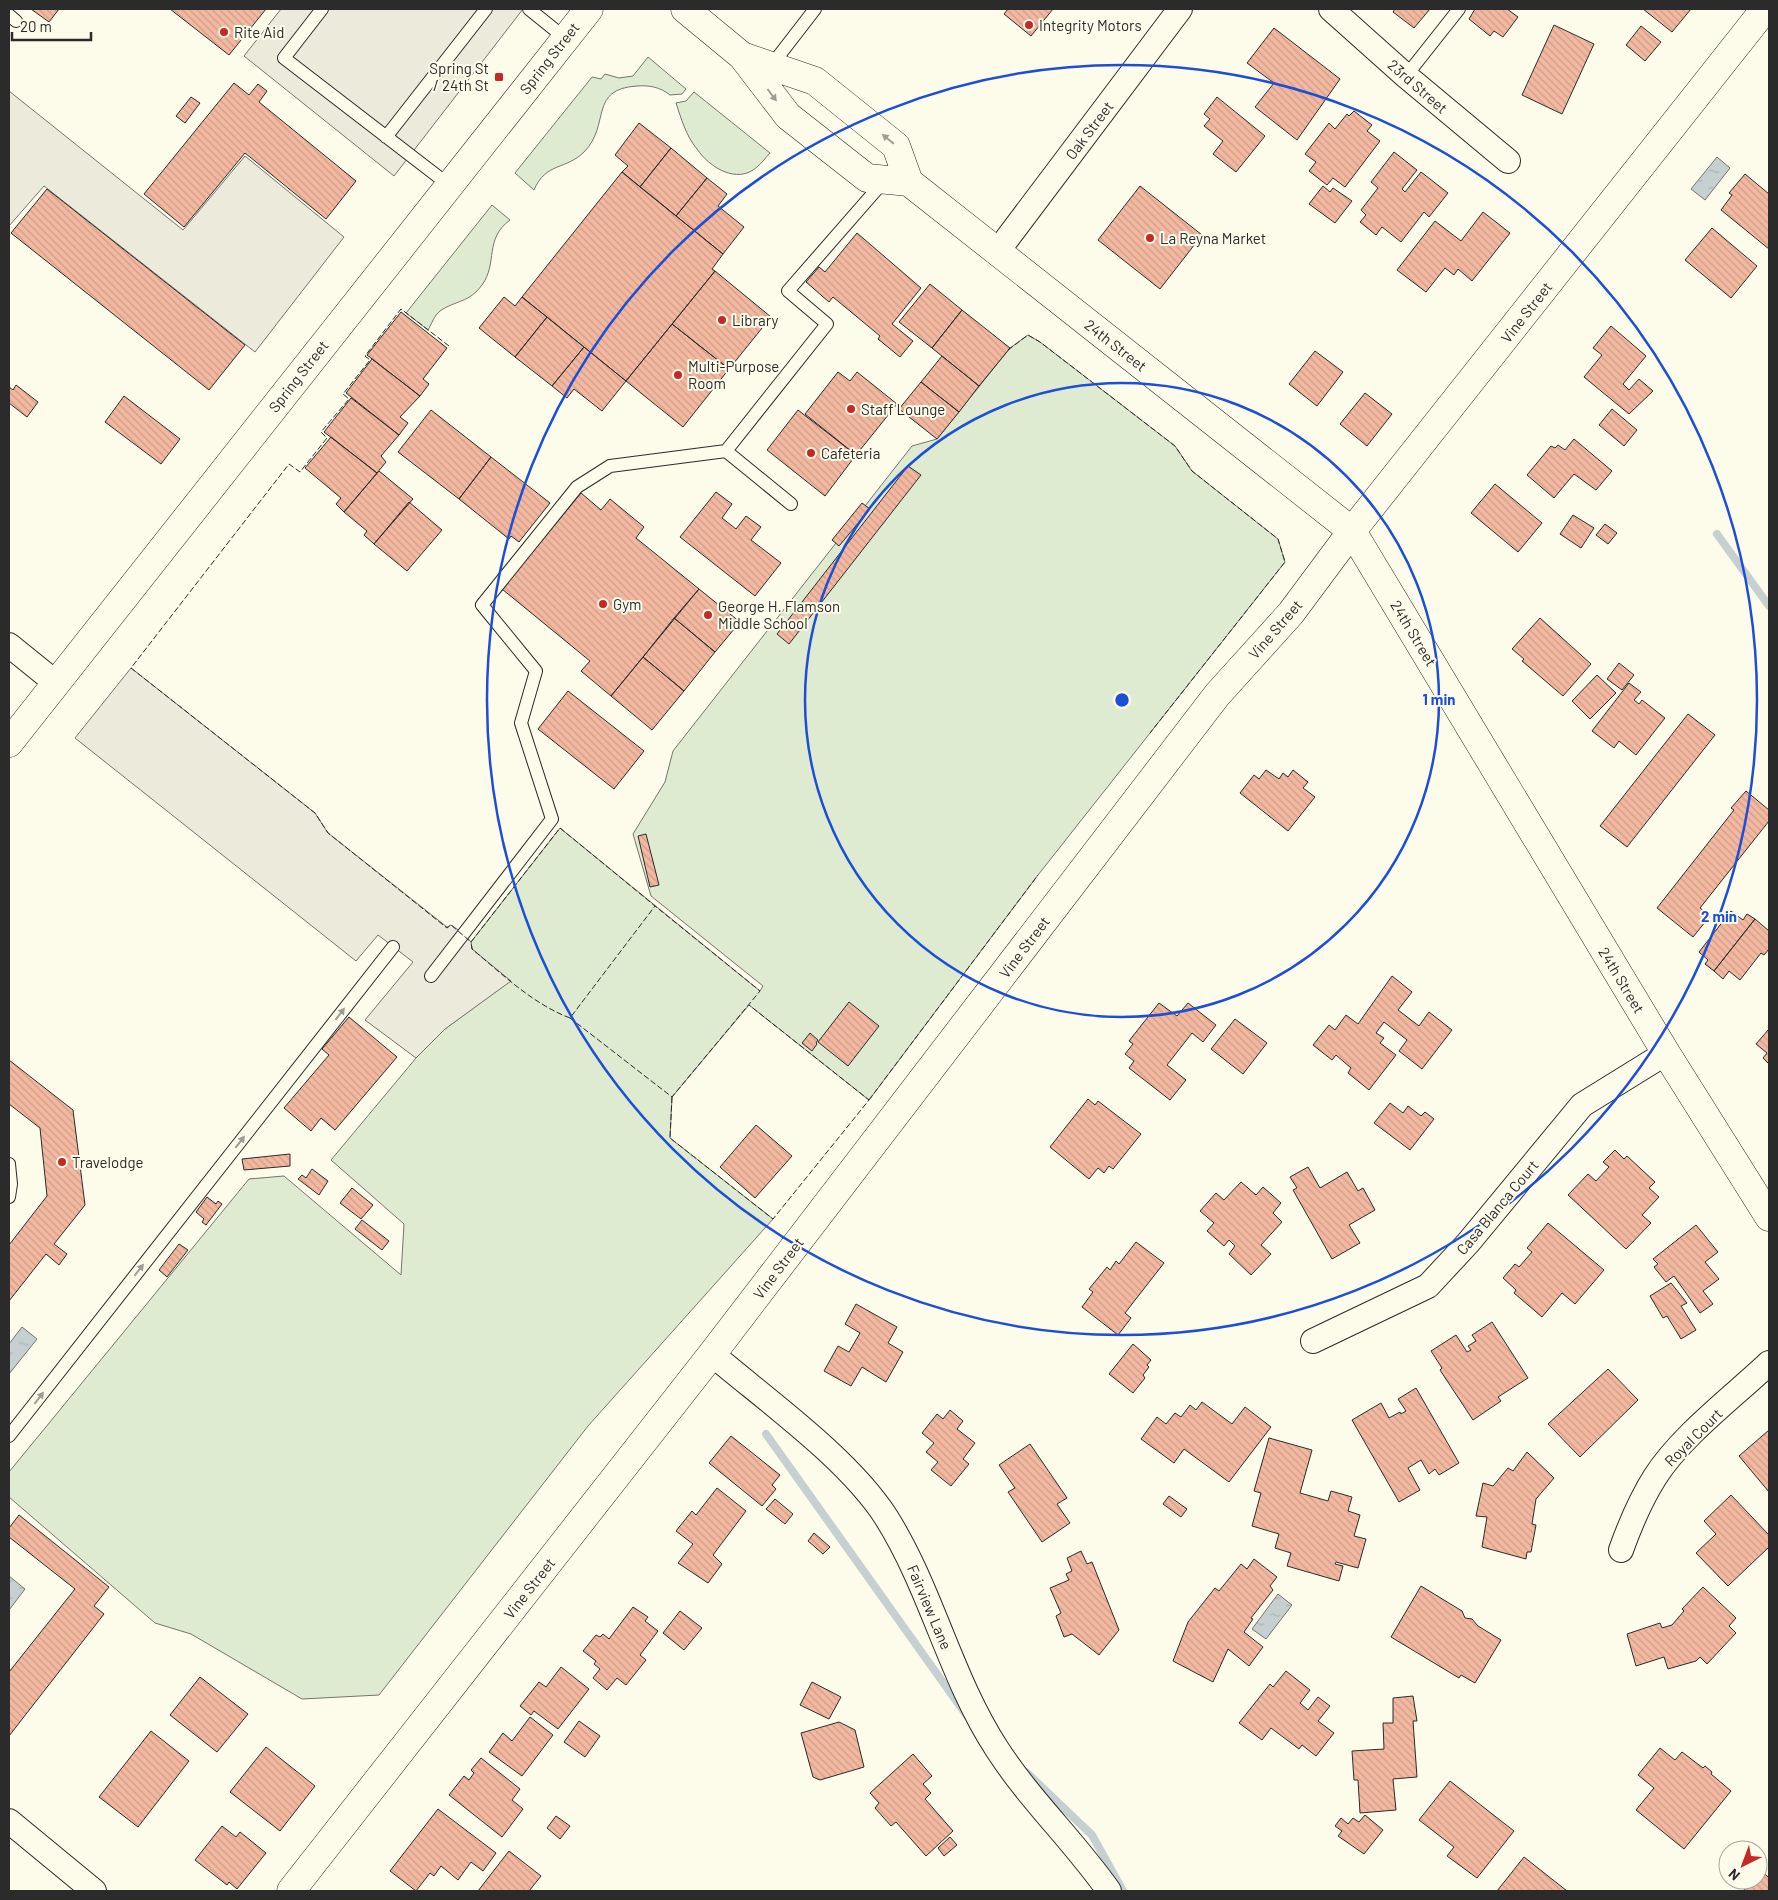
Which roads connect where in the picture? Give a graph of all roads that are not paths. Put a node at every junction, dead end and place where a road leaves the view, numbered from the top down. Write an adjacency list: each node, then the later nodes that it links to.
1 (322, 9): 15 (lane)
2 (486, 9): 15 (lane)
3 (530, 9): 11 (lane)
4 (588, 9): 11 (main road, Spring Street)
5 (685, 9): 12 (main road, 24th Street)
6 (816, 9): 13 (lane)
7 (1180, 9): 19 (street, Oak Street)
8 (1330, 9): 14 (street, 23rd Street)
9 (1459, 9): 14 (lane)
10 (1765, 9): 22 (main road, Vine Street)
11 (565, 38): 18 (main road, Spring Street)
12 (742, 56): 13 (main road, 24th Street); 17 (main road, 24th Street, one-way to 17)
13 (771, 66): 17 (main road, 24th Street, one-way to 13)
14 (1406, 76): 16 (street, 23rd Street)
15 (386, 137): 18 (lane)
16 (1508, 162)
17 (897, 181): 19 (main road, 24th Street); 20 (lane)
18 (449, 185): 24 (main road, Spring Street)
19 (997, 252): 22 (main road, 24th Street)
20 (726, 451): 21 (lane); 27 (lane)
21 (791, 504)
22 (1352, 531): 28 (main road, 24th Street); 33 (main road, Vine Street)
23 (9, 645): 24 (street)
24 (56, 682): 25 (main road, Spring Street)
25 (9, 743)
26 (393, 947): 35 (lane, one-way to 26)
27 (431, 976)
28 (1666, 1053): 31 (main road, 24th Street); 32 (street, Casa Blanca Court)
29 (9, 1164): 30 (lane)
30 (9, 1197)
31 (1769, 1217)
32 (1313, 1341)
33 (712, 1354): 39 (main road, Vine Street); 40 (street, Fairview Lane)
34 (1769, 1363): 36 (street, Royal Court)
35 (9, 1436)
36 (1621, 1550)
37 (9, 1822): 38 (street)
38 (94, 1891)
39 (291, 1891)
40 (1109, 1891)

